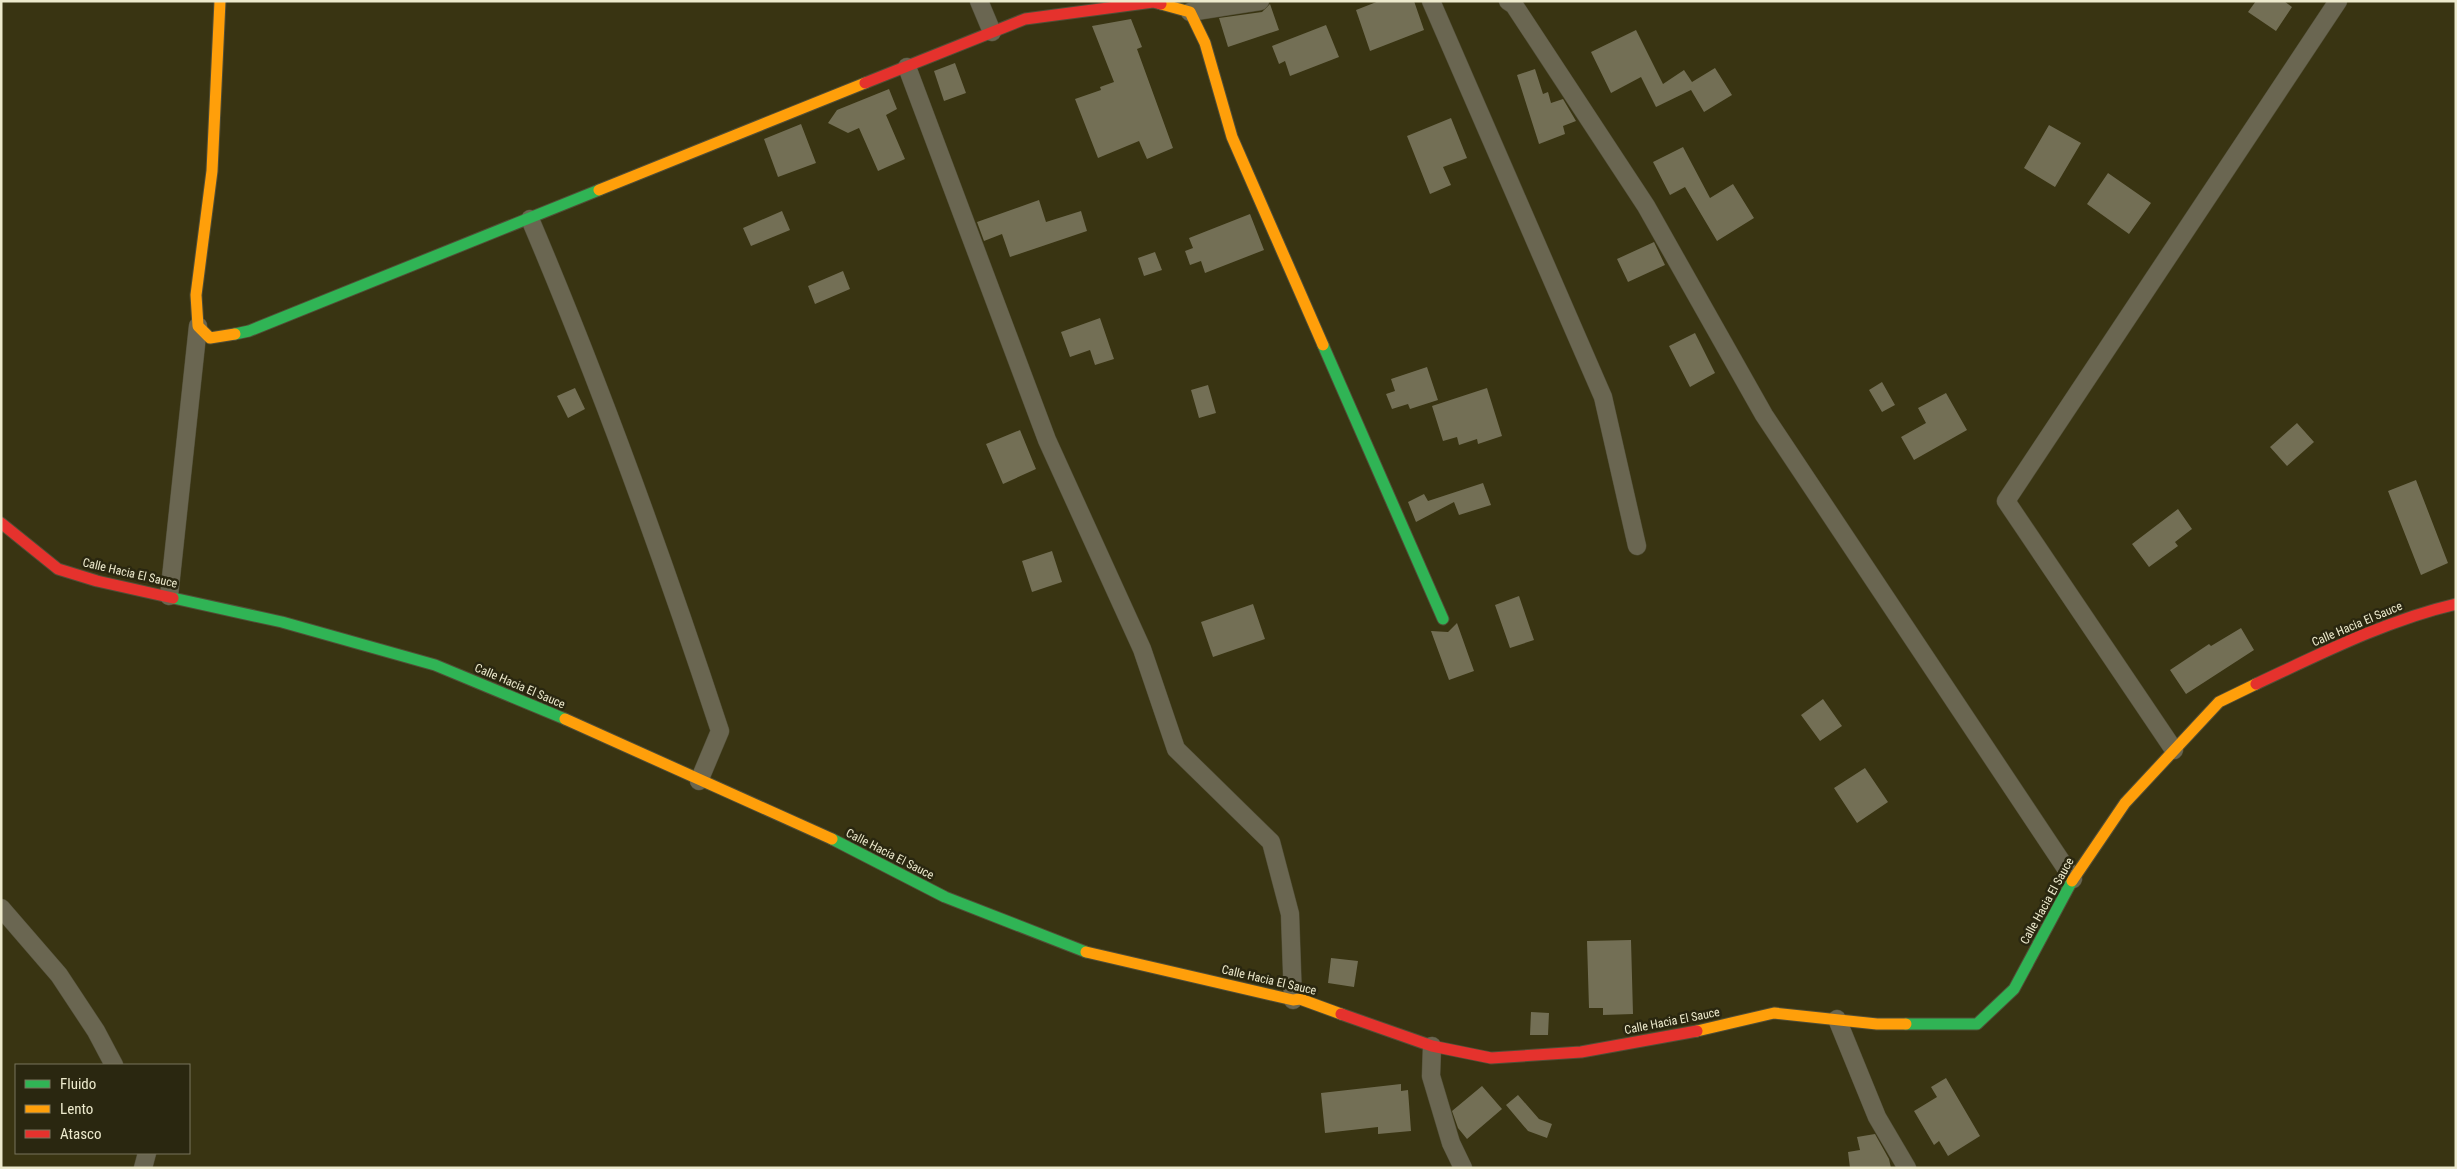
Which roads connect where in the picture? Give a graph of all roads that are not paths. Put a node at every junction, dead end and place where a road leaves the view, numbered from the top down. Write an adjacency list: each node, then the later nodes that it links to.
1 (220, 1): 11 (street)
2 (979, 1): 8 (street)
3 (1260, 1): 7 (street)
4 (1431, 1): 13 (street)
5 (1508, 1): 19 (street)
6 (2338, 1): 17 (street)
7 (1190, 12): 8 (street); 16 (street)
8 (992, 32): 9 (street)
9 (907, 67): 10 (street); 21 (street)
10 (530, 219): 11 (street); 18 (street)
11 (198, 326): 14 (street)
12 (1, 523): 14 (street, Calle Hacia El Sauce)
13 (1637, 546)
14 (169, 596): 18 (street, Calle Hacia El Sauce)
15 (2456, 604): 17 (street, Calle Hacia El Sauce)
16 (1443, 620)
17 (2174, 750): 19 (street, Calle Hacia El Sauce)
18 (699, 781): 21 (street, Calle Hacia El Sauce)
19 (2072, 879): 22 (street, Calle Hacia El Sauce)
20 (1, 908): 24 (street)
21 (1293, 1000): 23 (street, Calle Hacia El Sauce)
22 (1837, 1020): 23 (street, Calle Hacia El Sauce); 30 (street)
23 (1432, 1046): 29 (street)
24 (113, 1064)
25 (147, 1154): 27 (street)
26 (152, 1154): 28 (street)
27 (143, 1168)
28 (152, 1168)
29 (1463, 1168)
30 (1906, 1168)

